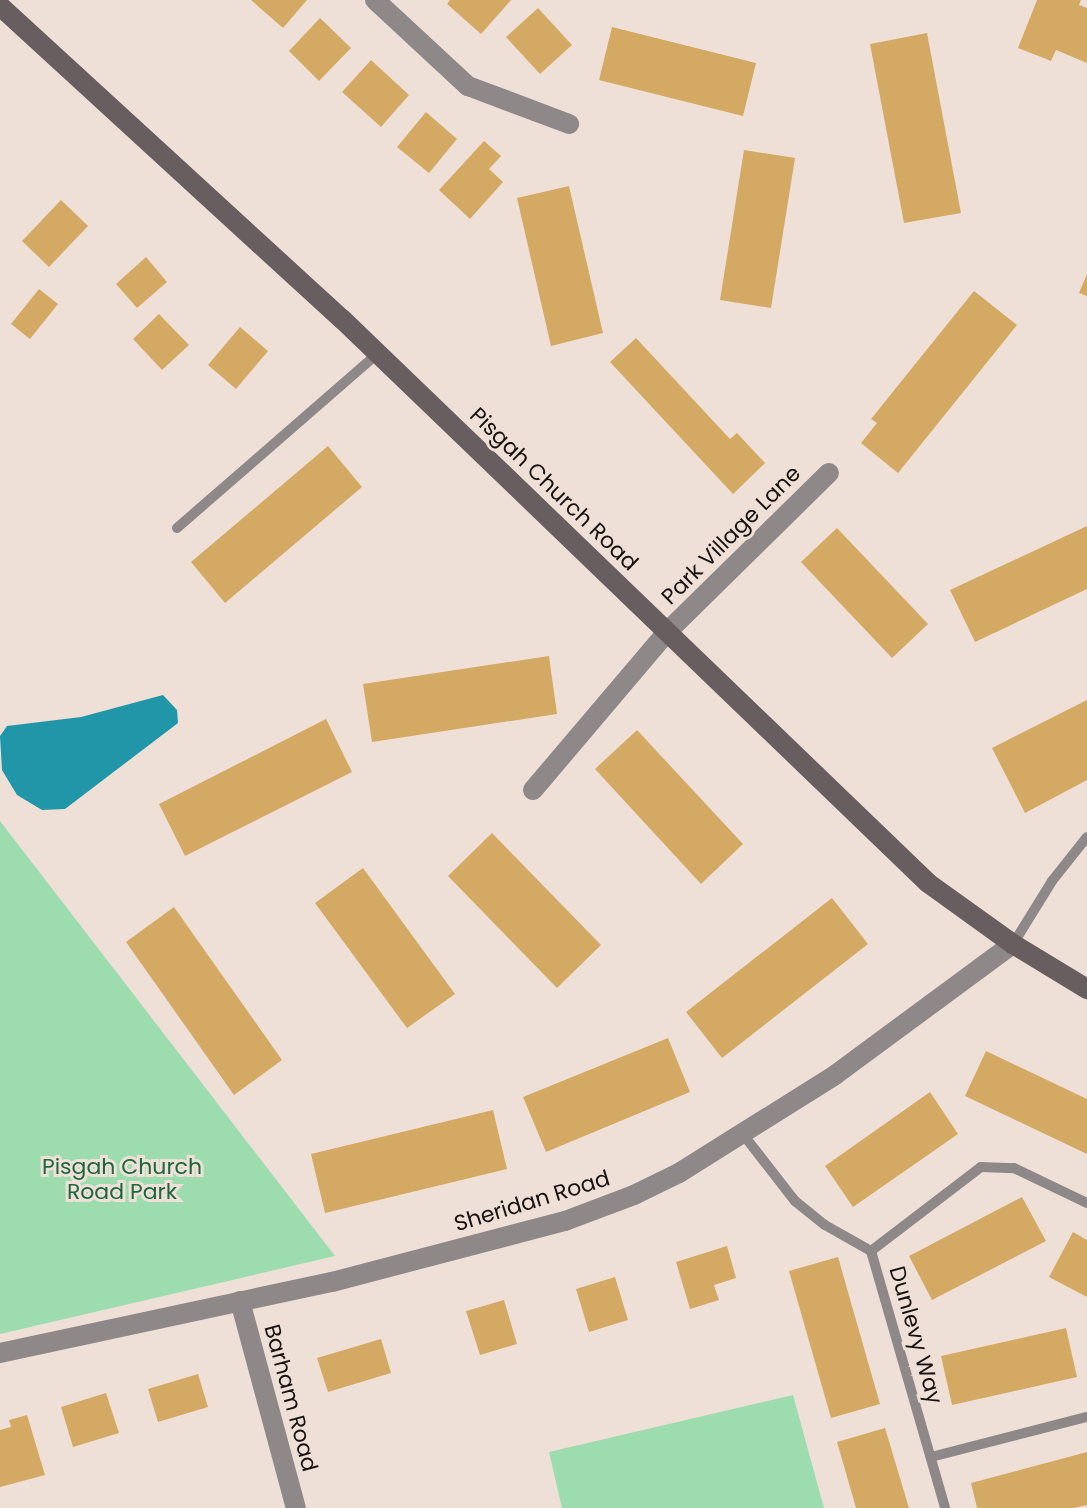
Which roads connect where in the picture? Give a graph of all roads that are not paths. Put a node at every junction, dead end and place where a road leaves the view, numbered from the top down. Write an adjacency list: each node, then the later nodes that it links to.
1 (375, 0): 3 (street)
2 (0, 6): 4 (main road, Pisgah Church Road)
3 (569, 124)
4 (378, 353): 6 (lane); 7 (main road, Pisgah Church Road)
5 (829, 473): 7 (street, Park Village Lane)
6 (177, 528)
7 (667, 632): 8 (street, Park Village Lane); 10 (main road, Pisgah Church Road)
8 (533, 790)
9 (1087, 837): 10 (lane)
10 (1013, 944): 11 (main road, Pisgah Church Road); 12 (street, Sheridan Road)
11 (1087, 989)
12 (742, 1133): 14 (lane, Dunlevy Way); 15 (street, Sheridan Road)
13 (1087, 1203): 14 (lane)
14 (871, 1251): 18 (lane, Dunlevy Way)
15 (240, 1301): 16 (street, Sheridan Road); 19 (street, Barham Road)
16 (0, 1353)
17 (1087, 1417): 18 (lane)
18 (931, 1457): 20 (lane, Dunlevy Way)
19 (296, 1508)
20 (945, 1508)

